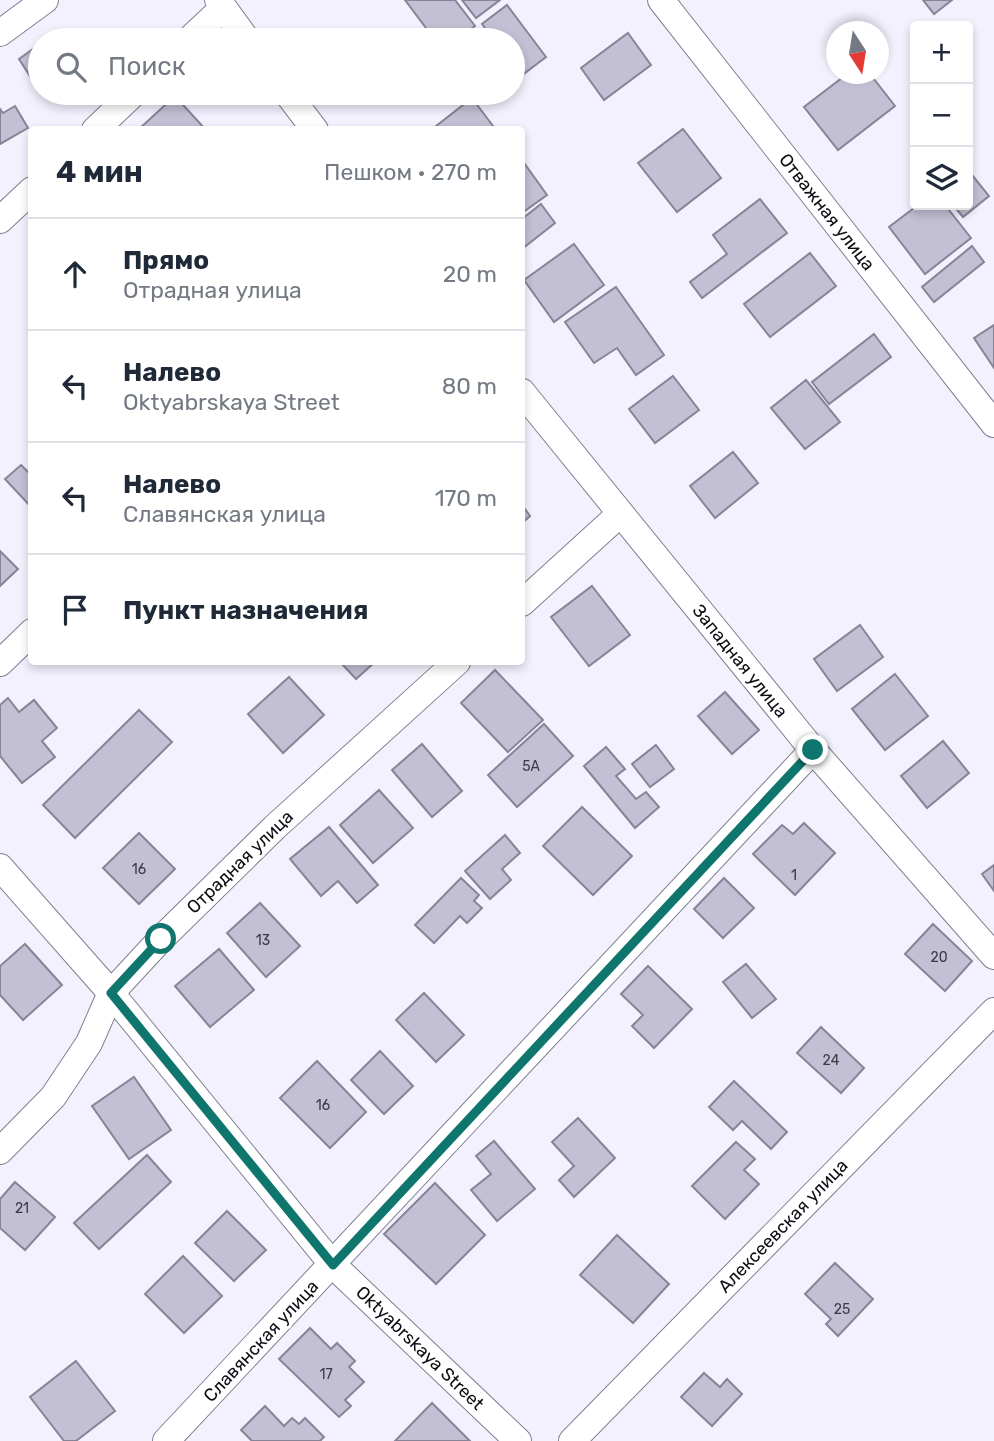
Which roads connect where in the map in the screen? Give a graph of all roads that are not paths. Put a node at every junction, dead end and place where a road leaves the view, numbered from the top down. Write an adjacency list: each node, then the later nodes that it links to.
1 (45, 0): 6 (street)
2 (661, 0): 14 (street, Отважная улица)
3 (220, 4): 4 (street); 5 (street)
4 (199, 28)
5 (238, 28)
6 (0, 33)
7 (121, 105): 9 (street)
8 (296, 105): 10 (street)
9 (99, 126)
10 (312, 126)
11 (28, 194): 12 (street)
12 (0, 220)
13 (525, 396): 15 (street, Западная улица)
14 (994, 424)
15 (620, 514): 16 (street); 20 (street, Западная улица)
16 (525, 600)
17 (28, 636): 18 (street)
18 (0, 663)
19 (454, 665): 23 (street, Отрадная улица)
20 (813, 750): 22 (street, Западная улица); 26 (street, Славянская улица)
21 (0, 867): 23 (street, Oktyabrskaya Street)
22 (994, 956)
23 (111, 993): 25 (street, Отрадная улица); 26 (street, Oktyabrskaya Street)
24 (994, 1012): 29 (street, Алексеевская улица)
25 (0, 1151)
26 (333, 1265): 27 (street, Славянская улица); 28 (street, Oktyabrskaya Street)
27 (166, 1441)
28 (518, 1441)
29 (572, 1441)

